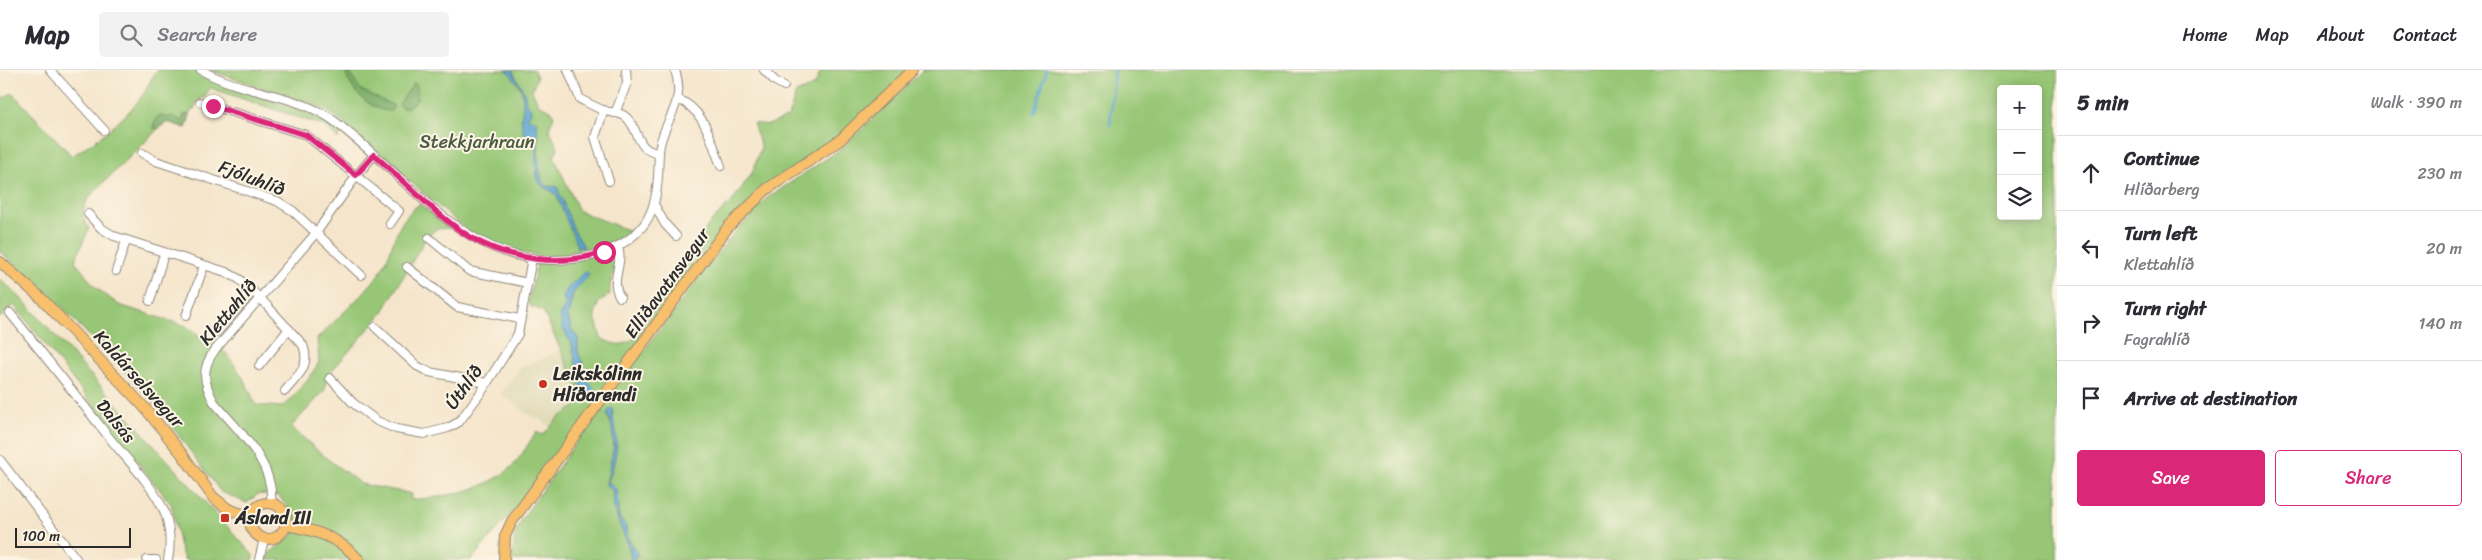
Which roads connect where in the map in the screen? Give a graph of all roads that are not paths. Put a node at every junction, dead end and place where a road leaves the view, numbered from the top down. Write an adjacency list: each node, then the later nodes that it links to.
1 (50, 70): 13 (street)
2 (201, 70): 16 (street)
3 (568, 70): 11 (street)
4 (626, 70): 12 (street)
5 (675, 70): 9 (street)
6 (764, 70): 8 (street)
7 (912, 70): 61 (main road, Elliðavatnsvegur)
8 (784, 86)
9 (677, 99): 15 (street); 17 (street)
10 (200, 102): 18 (street)
11 (604, 110): 12 (street); 19 (street)
12 (615, 113): 15 (street)
13 (104, 130)
14 (142, 153): 23 (street, Fjóluhlíð)
15 (659, 153): 20 (street)
16 (374, 155): 18 (street, Klettahlíð); 29 (street)
17 (721, 166)
18 (356, 175): 22 (street); 23 (street, Klettahlíð)
19 (609, 181)
20 (655, 206): 24 (street); 27 (street)
21 (88, 214): 26 (street)
22 (390, 224)
23 (316, 233): 34 (street, Fjóluhlíð); 38 (street, Klettahlíð)
24 (676, 236)
25 (429, 238): 35 (street)
26 (126, 241): 28 (street); 33 (street)
27 (618, 247): 29 (street); 37 (street)
28 (164, 254): 31 (street); 39 (street)
29 (532, 258): 35 (street, Úthlíð)
30 (0, 262): 52 (main road, Kaldárselsvegur)
31 (204, 266): 36 (street); 41 (street)
32 (408, 267): 42 (street)
33 (116, 271)
34 (361, 275)
35 (528, 283): 42 (street, Úthlíð)
36 (253, 291): 38 (street); 45 (street)
37 (620, 297)
38 (260, 298): 44 (street); 51 (street, Klettahlíð)
39 (150, 301)
40 (10, 313): 58 (street, Dalsás)
41 (186, 316)
42 (520, 319): 48 (street, Úthlíð)
43 (375, 327): 48 (street)
44 (289, 328): 46 (street); 49 (street)
45 (216, 333)
46 (259, 366)
47 (330, 378): 48 (street, Úthlíð)
48 (487, 383)
49 (285, 391)
50 (0, 460): 55 (street)
51 (271, 503): 52 (main road); 53 (main road)
52 (250, 517): 54 (main road)
53 (286, 524): 54 (main road); 60 (main road)
54 (264, 539): 59 (street)
55 (77, 560)
56 (147, 560): 57 (street)
57 (156, 560)
58 (168, 560)
59 (259, 560)
60 (359, 560)
61 (504, 560)

